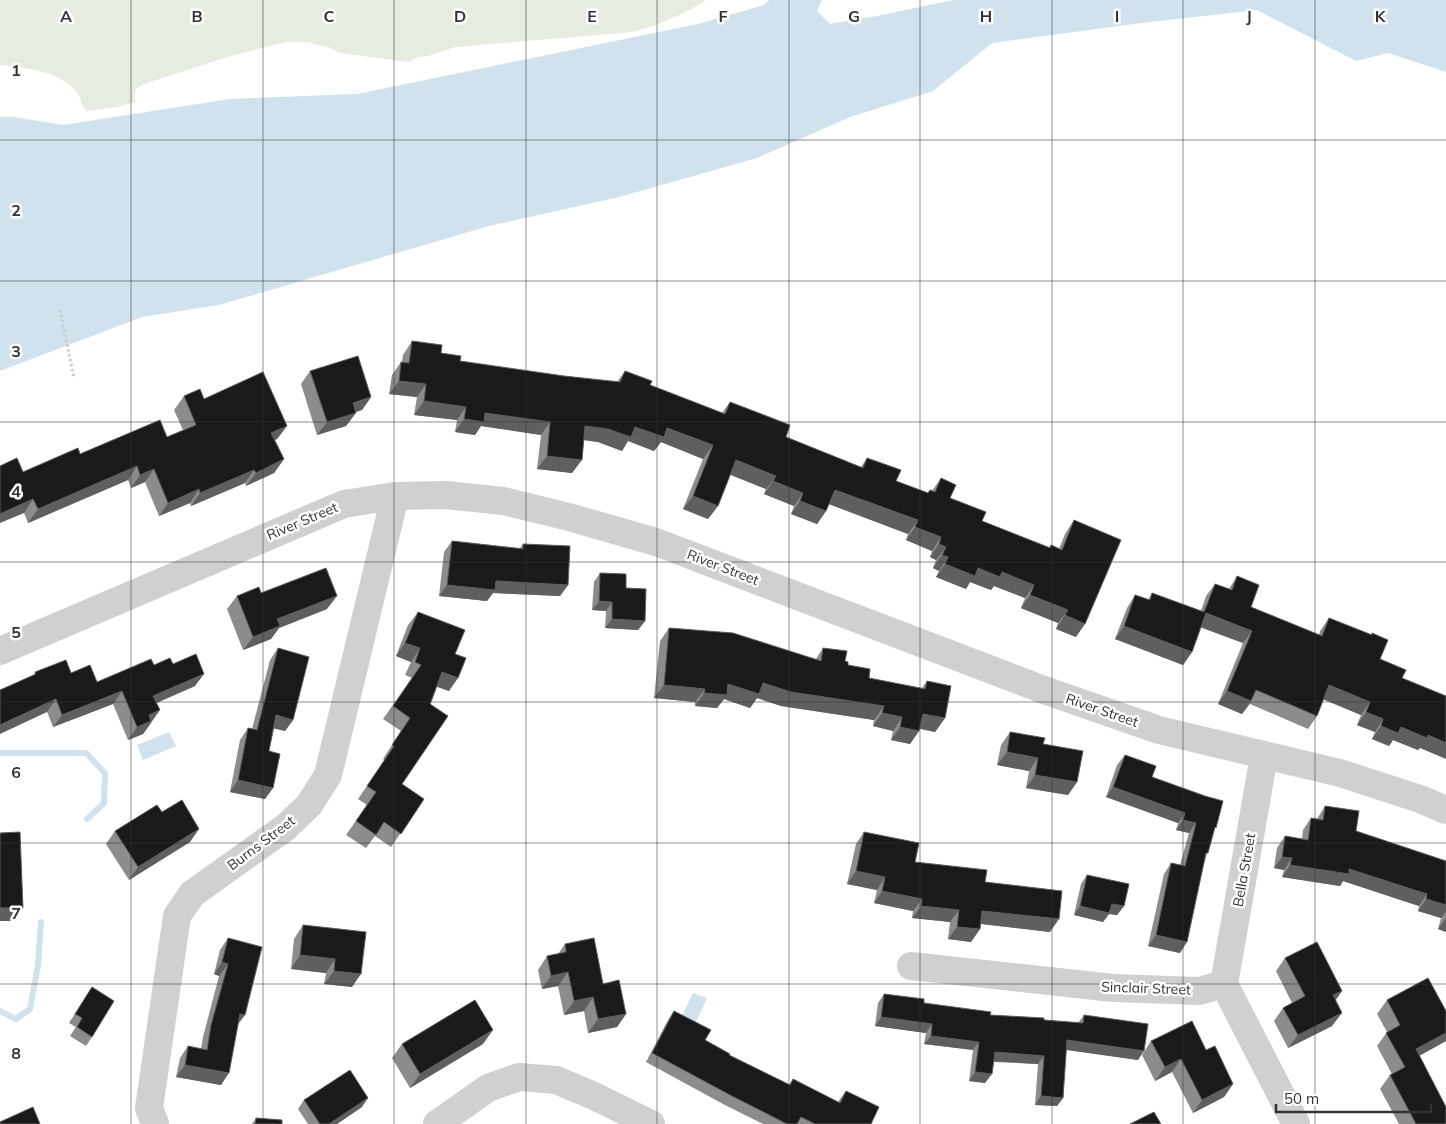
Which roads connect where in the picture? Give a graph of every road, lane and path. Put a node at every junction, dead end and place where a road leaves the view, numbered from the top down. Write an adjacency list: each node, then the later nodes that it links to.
1 (60, 310): 2 (path)
2 (74, 378)
3 (395, 496): 4 (street, River Street); 5 (street, River Street); 9 (street, Burns Street)
4 (0, 651)
5 (1264, 756): 6 (street, River Street); 8 (street, Bella Street)
6 (1446, 810)
7 (911, 966): 8 (street, Sinclair Street)
8 (1224, 984): 12 (street)
9 (154, 1124)
10 (437, 1124): 11 (street)
11 (651, 1124)
12 (1296, 1124)

